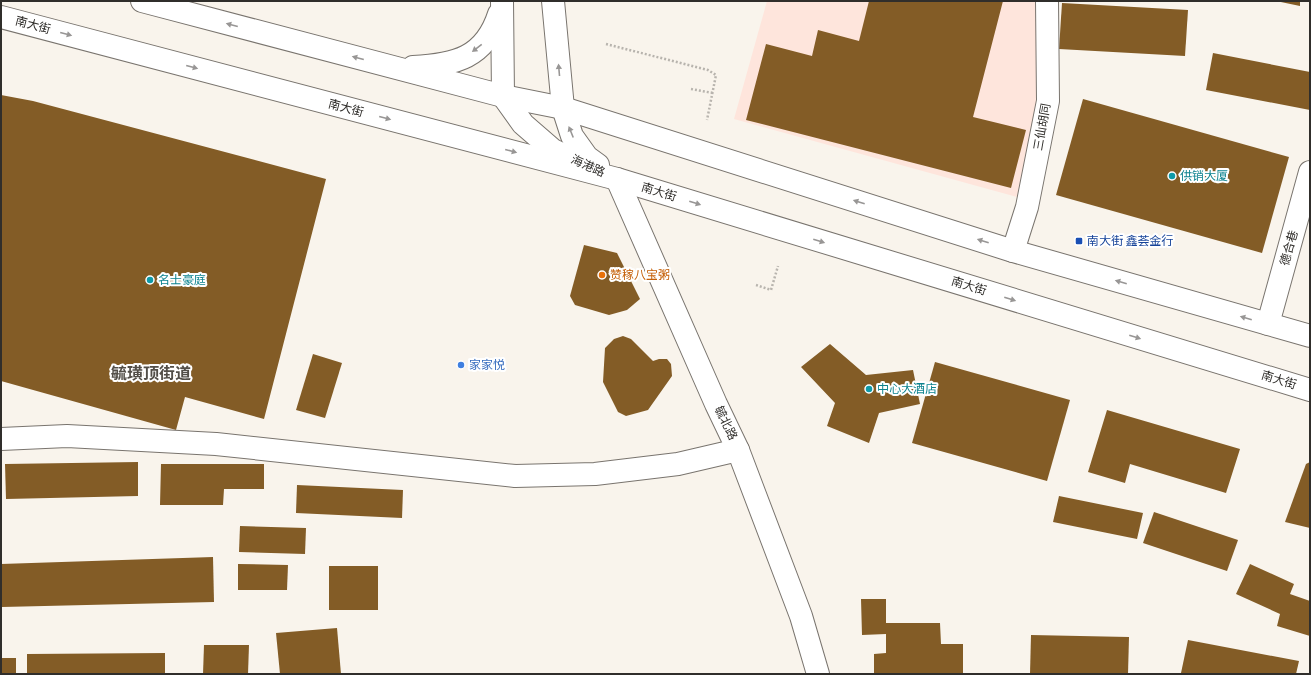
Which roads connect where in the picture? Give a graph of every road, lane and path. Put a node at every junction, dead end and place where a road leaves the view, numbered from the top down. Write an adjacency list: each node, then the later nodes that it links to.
1 (142, 1): 7 (main road, one-way to 1)
2 (553, 1): 11 (main road, 海港路, one-way to 2)
3 (1047, 1): 15 (main road, 三仙胡同)
4 (502, 2): 7 (main road, one-way to 7); 10 (main road)
5 (1, 17): 14 (main road, 南大街, one-way to 14)
6 (606, 44): 9 (path)
7 (396, 67): 10 (main road)
8 (691, 89): 9 (path)
9 (713, 93): 12 (path)
10 (503, 96): 11 (main road); 14 (main road, 海港路)
11 (563, 108): 14 (main road, 海港路, one-way to 11); 15 (main road, one-way to 11)
12 (708, 120)
13 (1310, 172): 18 (main road, 德合巷)
14 (617, 179): 20 (main road, 南大街, one-way to 20); 22 (main road, 毓北路)
15 (1013, 251): 18 (main road, one-way to 15)
16 (778, 266): 17 (path)
17 (756, 285)
18 (1268, 324): 19 (main road)
19 (1310, 336)
20 (1310, 390)
21 (1, 439): 22 (main road)
22 (738, 450): 23 (main road, 毓北路)
23 (818, 674)

